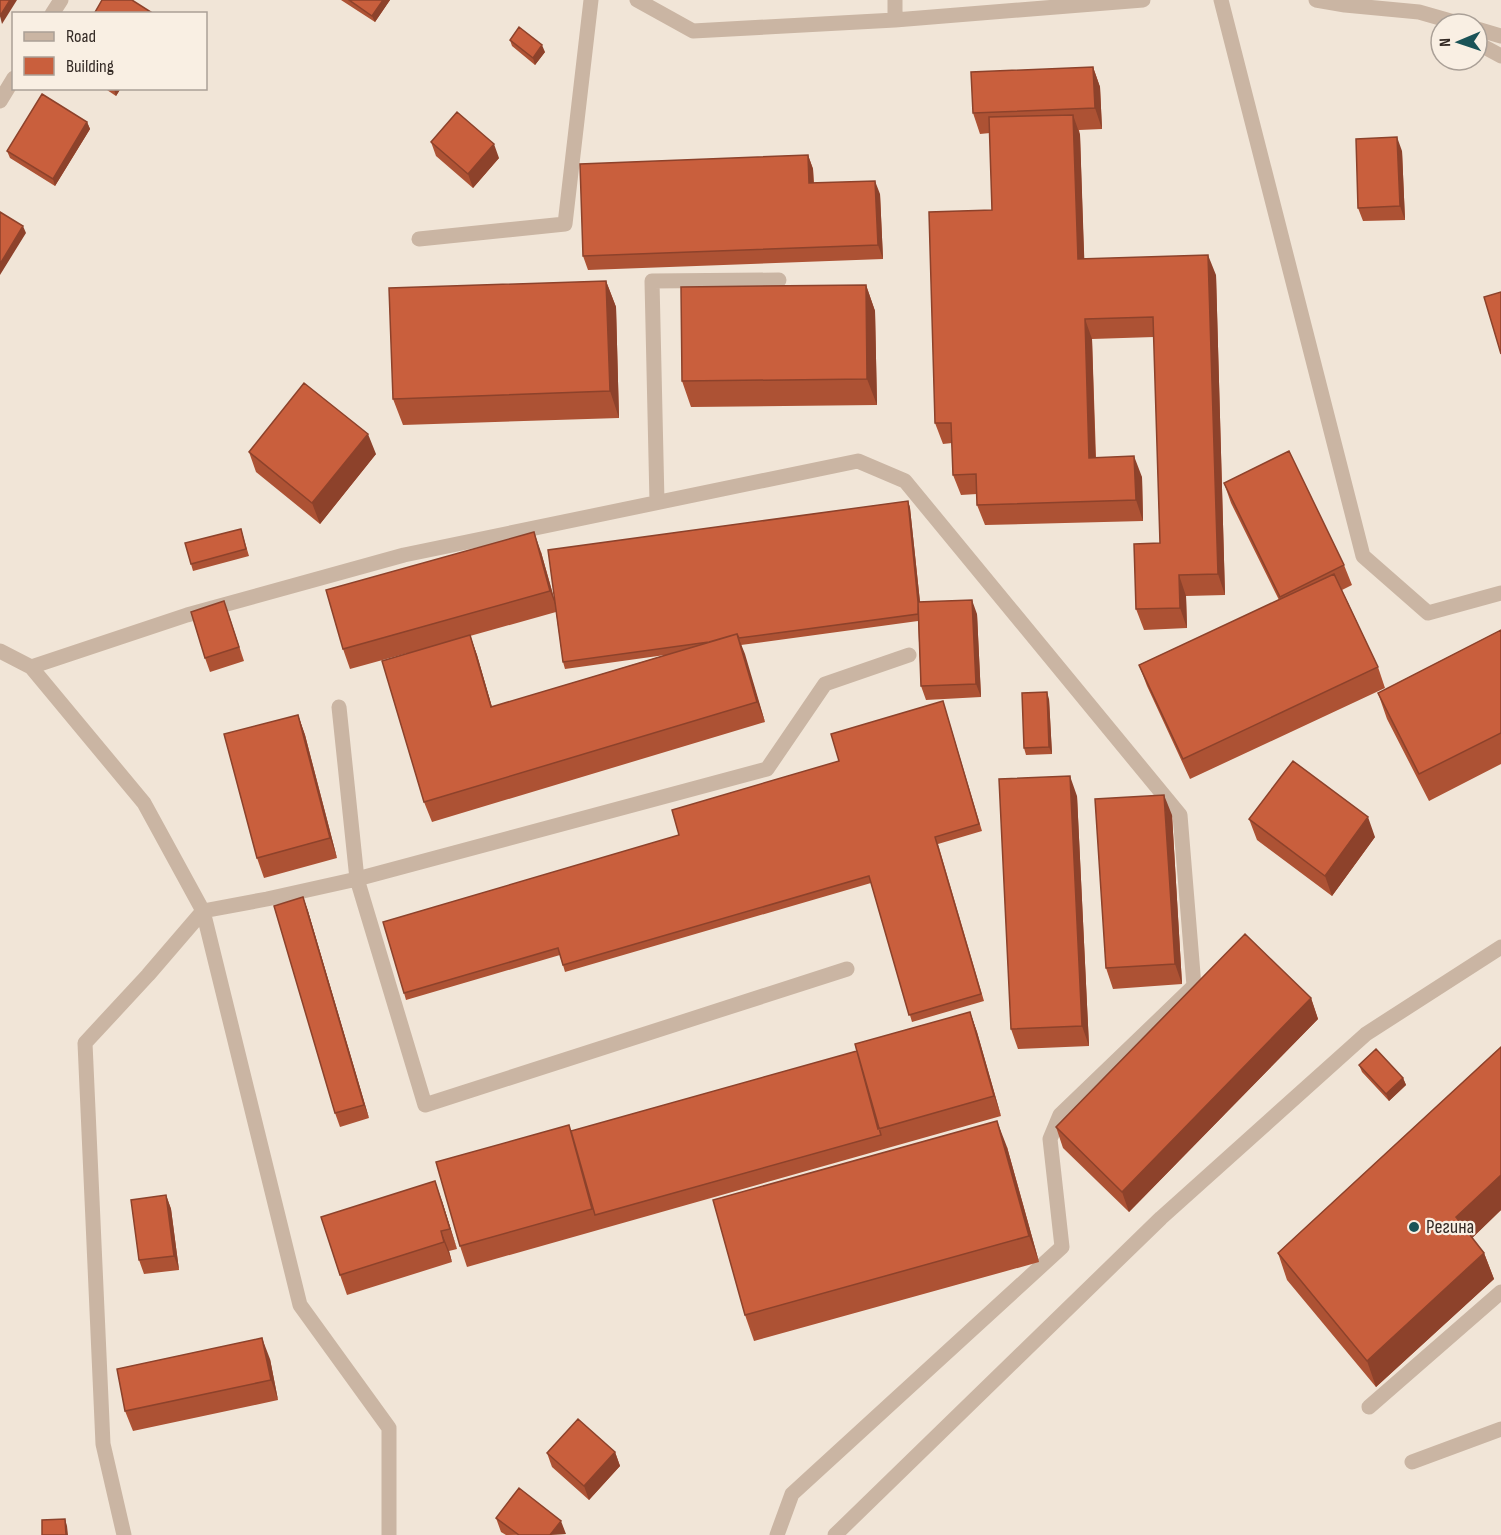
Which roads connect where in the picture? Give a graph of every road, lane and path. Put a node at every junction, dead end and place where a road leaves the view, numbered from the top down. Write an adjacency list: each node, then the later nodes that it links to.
1 (591, 0): 13 (street)
2 (637, 0): 10 (street)
3 (895, 0): 10 (street)
4 (1143, 0): 10 (street)
5 (1221, 0): 16 (street)
6 (1316, 0): 7 (street)
7 (1419, 12): 8 (street); 9 (street)
8 (1429, 15)
9 (1429, 17)
10 (895, 20)
11 (12, 81): 12 (street)
12 (0, 101)
13 (419, 239)
14 (779, 279): 15 (street)
15 (657, 502): 19 (street); 31 (street)
16 (1501, 593)
17 (0, 651): 19 (street)
18 (909, 655): 21 (street)
19 (31, 667): 22 (street)
20 (339, 707): 21 (street)
21 (357, 879): 22 (street); 24 (street)
22 (203, 911): 29 (street); 30 (street)
23 (1501, 947): 32 (street)
24 (847, 969)
25 (1501, 1292): 26 (street)
26 (1369, 1407)
27 (1501, 1429): 28 (street)
28 (1412, 1462)
29 (124, 1535)
30 (389, 1535)
31 (777, 1535)
32 (835, 1535)

